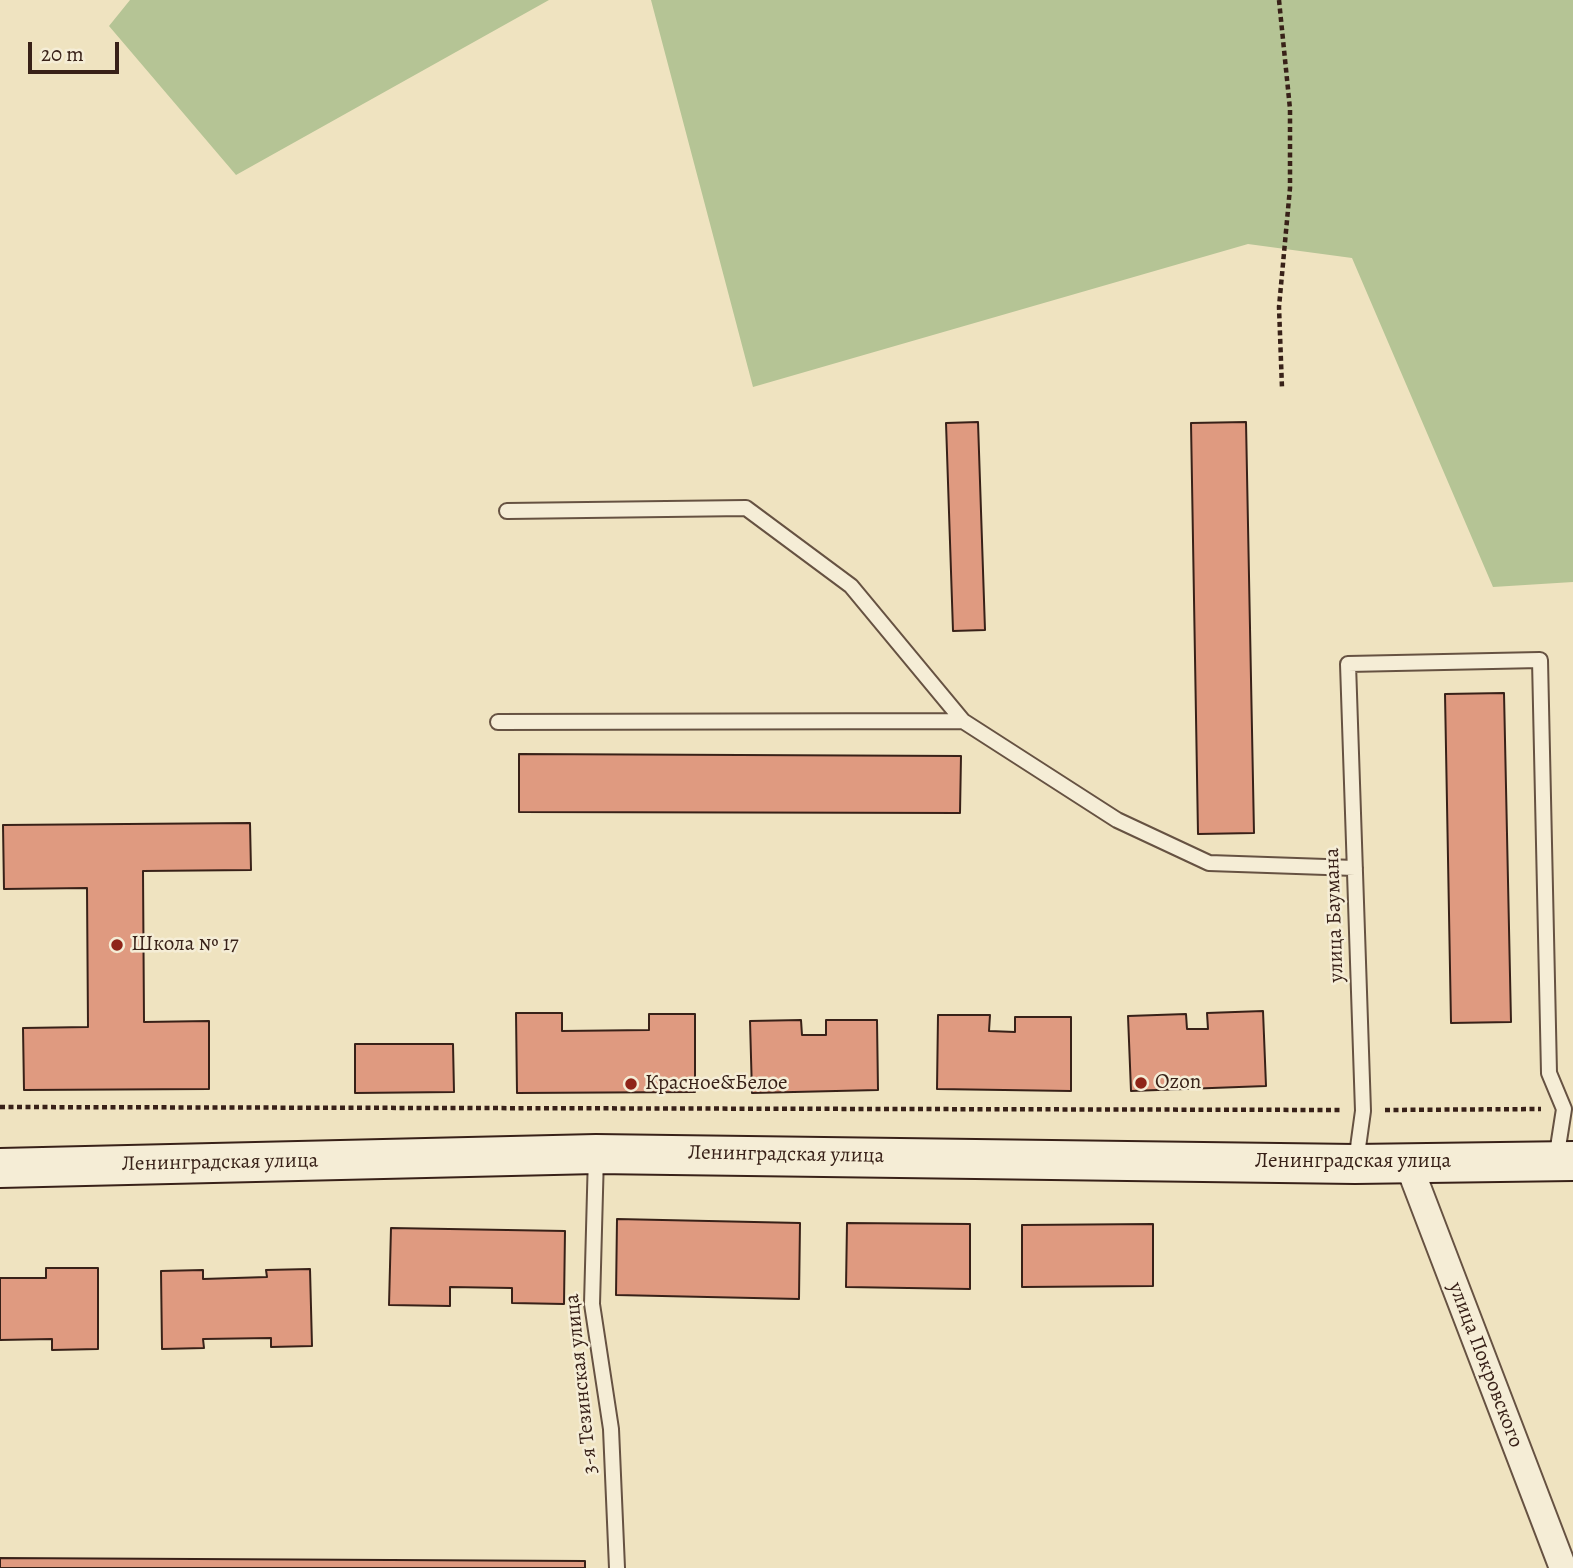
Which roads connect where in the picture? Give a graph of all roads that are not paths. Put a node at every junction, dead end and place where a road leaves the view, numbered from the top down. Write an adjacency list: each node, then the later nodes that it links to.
1 (507, 511): 2 (lane)
2 (962, 721): 3 (lane); 4 (lane)
3 (498, 722)
4 (1354, 869): 6 (lane, улица Баумана); 8 (lane, улица Баумана)
5 (596, 1154): 8 (main road, Ленинградская улица); 9 (main road, Ленинградская улица); 10 (lane, 3-я Тезинская улица)
6 (1564, 1161): 7 (main road, Ленинградская улица)
7 (1408, 1163): 8 (main road, Ленинградская улица); 11 (street, улица Покровского)
8 (1355, 1164)
9 (0, 1168)
10 (617, 1568)
11 (1563, 1568)

